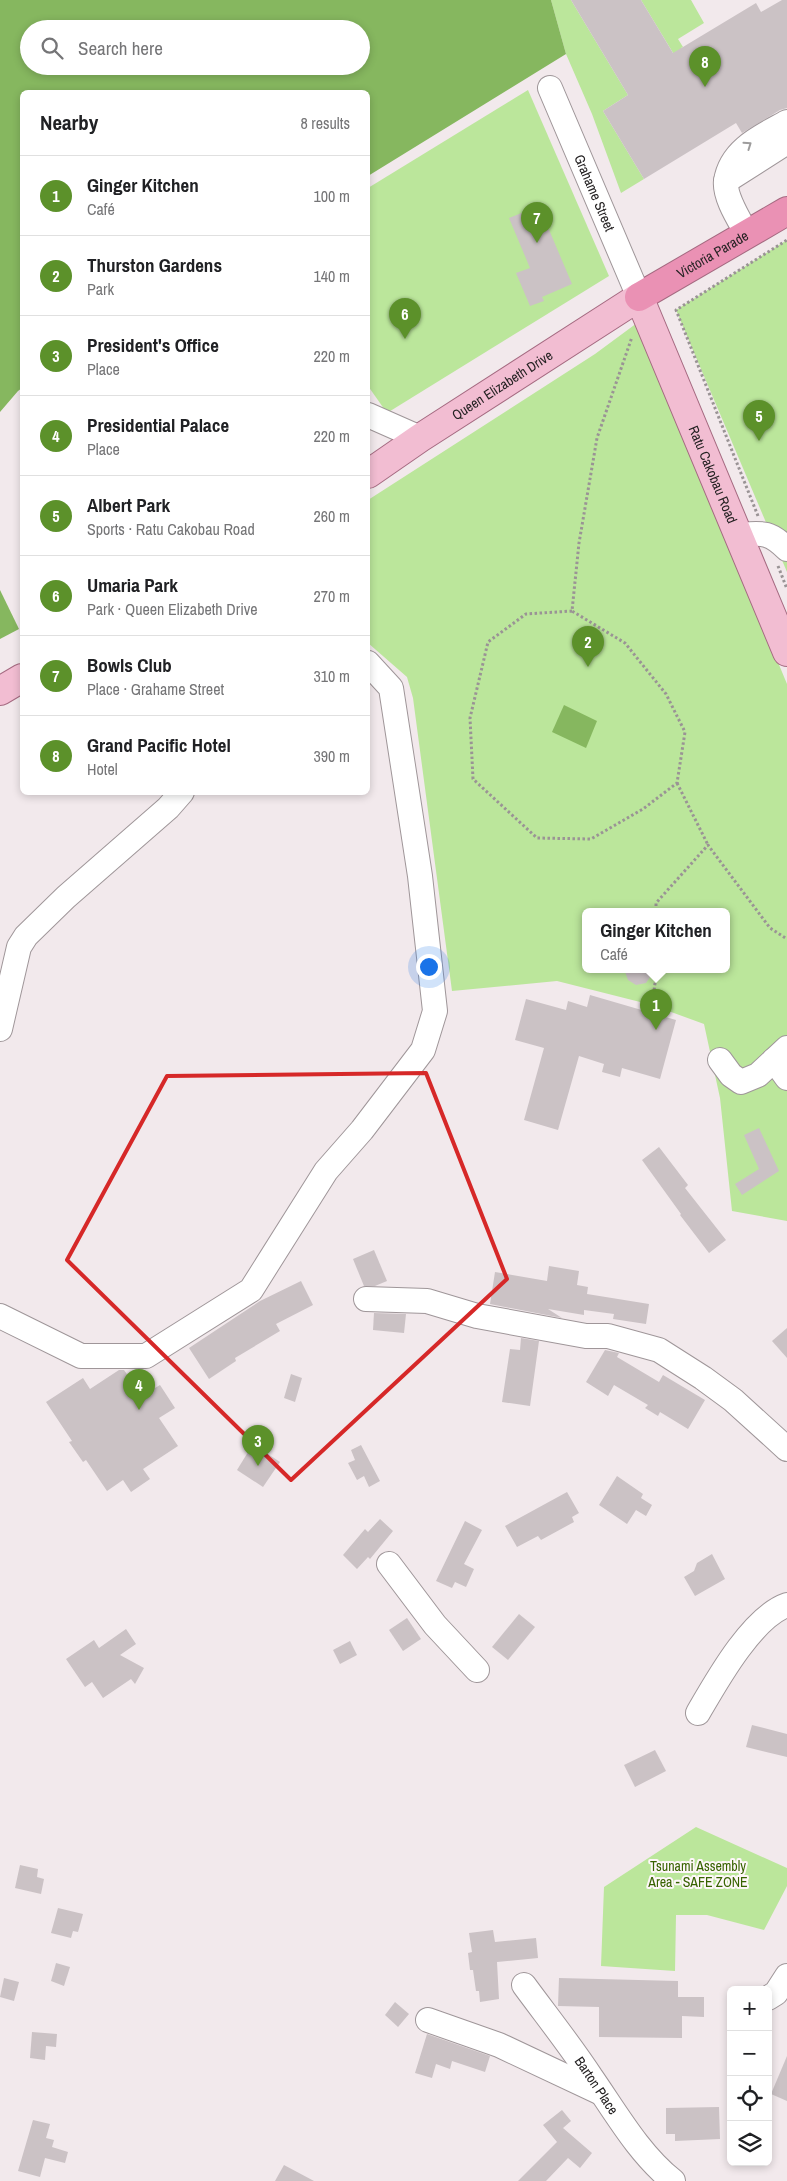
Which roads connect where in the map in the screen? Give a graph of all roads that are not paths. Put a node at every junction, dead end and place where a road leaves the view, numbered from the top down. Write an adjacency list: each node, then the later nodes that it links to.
1 (550, 88): 7 (street, Grahame Street)
2 (787, 122): 4 (street, one-way to 2)
3 (787, 142): 4 (street)
4 (726, 181): 6 (street)
5 (787, 211): 6 (highway, Victoria Parade)
6 (747, 234): 7 (highway, Victoria Parade)
7 (639, 297): 9 (main road, Queen Elizabeth Drive); 11 (main road, Ratu Cakobau Road)
8 (370, 416): 9 (street)
9 (420, 438): 10 (main road, Queen Elizabeth Drive)
10 (370, 473)
11 (752, 534): 12 (street); 13 (main road, Ratu Cakobau Road)
12 (782, 557)
13 (787, 652)
14 (370, 665): 22 (street)
15 (20, 679): 16 (main road)
16 (0, 691)
17 (179, 795): 18 (street)
18 (0, 1029)
19 (720, 1060): 20 (street)
20 (783, 1062)
21 (366, 1299): 23 (street)
22 (0, 1316)
23 (787, 1449)
24 (389, 1564): 26 (street)
25 (787, 1605): 27 (street)
26 (477, 1670)
27 (698, 1713)
28 (524, 1984): 30 (street, Barton Place)
29 (428, 2020): 30 (street)
30 (603, 2094): 31 (street, Barton Place)
31 (673, 2181)

